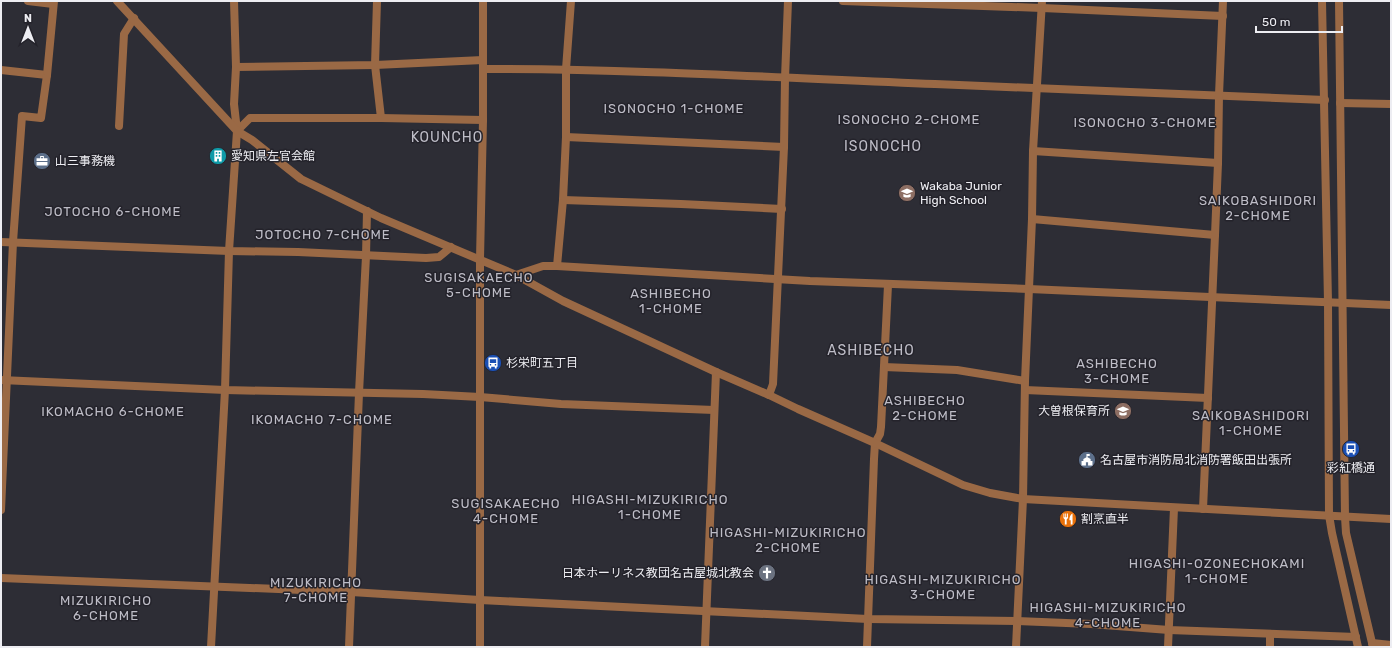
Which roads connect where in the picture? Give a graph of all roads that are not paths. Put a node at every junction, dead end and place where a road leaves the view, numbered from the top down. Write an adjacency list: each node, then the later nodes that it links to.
1 (28, 1): 12 (street)
2 (116, 1): 15 (street)
3 (234, 1): 18 (street)
4 (377, 1): 17 (street)
5 (483, 1): 16 (street)
6 (571, 1): 20 (street)
7 (788, 1): 23 (street)
8 (842, 1): 13 (street)
9 (1223, 1): 14 (street)
10 (1322, 1): 26 (street)
11 (1339, 1): 27 (street)
12 (54, 2): 22 (street)
13 (1042, 4): 14 (street); 24 (street)
14 (1223, 16): 25 (street)
15 (134, 18): 31 (street); 32 (street)
16 (483, 60): 17 (street); 19 (street)
17 (376, 65): 18 (street); 29 (street)
18 (236, 68): 32 (street)
19 (483, 69): 20 (street); 30 (street)
20 (566, 69): 23 (street); 33 (street)
21 (1, 70): 22 (street)
22 (47, 75): 43 (street)
23 (785, 78): 24 (street); 34 (street)
24 (1036, 89): 25 (street); 35 (street)
25 (1219, 95): 26 (street); 36 (street)
26 (1325, 100): 54 (street)
27 (1340, 103): 28 (street); 55 (street)
28 (1391, 104)
29 (380, 118): 30 (street); 32 (street)
30 (483, 120): 47 (street)
31 (119, 126)
32 (237, 131): 39 (street); 45 (street)
33 (566, 137): 34 (street); 37 (street)
34 (784, 147): 38 (street)
35 (1033, 151): 36 (street); 40 (street)
36 (1218, 163): 41 (street)
37 (563, 200): 38 (street); 48 (street)
38 (782, 209): 50 (street)
39 (367, 212): 44 (street); 46 (street)
40 (1032, 219): 41 (street); 52 (street)
41 (1216, 235): 53 (street)
42 (1, 242): 43 (street)
43 (13, 242): 45 (street); 59 (street)
44 (451, 247): 46 (street); 47 (street)
45 (229, 251): 46 (street); 61 (street)
46 (366, 256): 63 (street)
47 (480, 259): 49 (street); 65 (street)
48 (557, 266): 49 (street); 50 (street)
49 (516, 275): 58 (street)
50 (779, 279): 51 (street); 64 (street)
51 (888, 285): 52 (street); 57 (street)
52 (1029, 289): 53 (street); 60 (street)
53 (1212, 298): 54 (street); 66 (street)
54 (1328, 302): 55 (street); 73 (street)
55 (1342, 303): 56 (street); 74 (street)
56 (1391, 305)
57 (884, 368): 60 (street); 68 (street)
58 (716, 372): 64 (street); 67 (street)
59 (4, 380): 61 (street); 72 (street)
60 (1025, 381): 62 (street)
61 (225, 390): 63 (street); 77 (street)
62 (1025, 390): 66 (street); 69 (street)
63 (359, 393): 65 (street); 78 (street)
64 (770, 395): 68 (street)
65 (480, 397): 67 (street); 79 (street)
66 (1208, 398): 71 (street)
67 (714, 410): 80 (street)
68 (875, 443): 69 (street); 81 (street)
69 (1023, 499): 70 (street); 82 (street)
70 (1174, 508): 71 (street); 83 (street)
71 (1203, 509): 73 (street)
72 (1, 510)
73 (1329, 515): 74 (street); 85 (street)
74 (1345, 517): 75 (street); 86 (street)
75 (1391, 520)
76 (1, 578): 77 (street)
77 (213, 587): 78 (street); 88 (street)
78 (351, 592): 79 (street); 89 (street)
79 (480, 600): 80 (street); 90 (street)
80 (706, 611): 81 (street); 91 (street)
81 (868, 619): 82 (street); 92 (street)
82 (1017, 621): 83 (street); 93 (street)
83 (1168, 630): 84 (street); 94 (street)
84 (1270, 634): 85 (street); 95 (street)
85 (1356, 637): 96 (street)
86 (1373, 645): 87 (street)
87 (1391, 645)
88 (211, 647)
89 (349, 647)
90 (480, 647)
91 (705, 647)
92 (867, 647)
93 (1016, 647)
94 (1168, 647)
95 (1270, 647)
96 (1358, 647)

